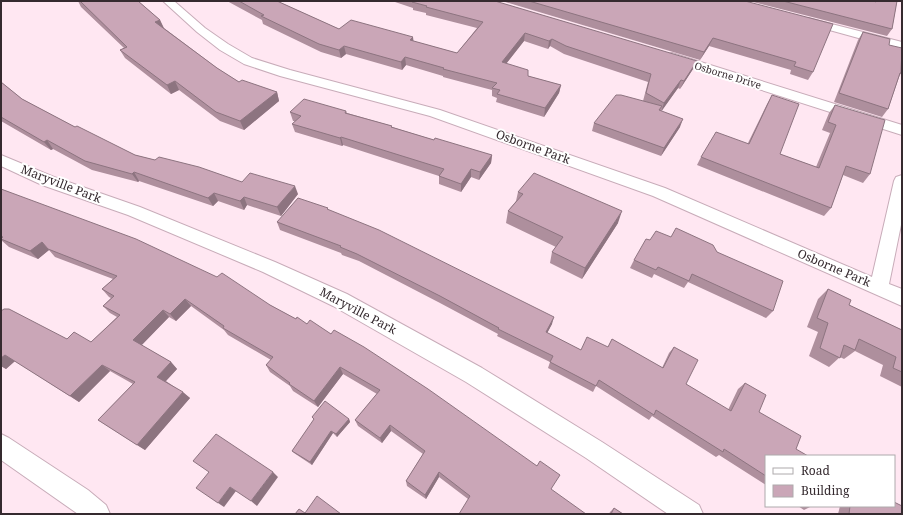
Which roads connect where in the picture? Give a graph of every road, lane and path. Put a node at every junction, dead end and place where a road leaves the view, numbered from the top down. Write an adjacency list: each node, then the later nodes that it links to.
1 (168, 1): 8 (street, Osborne Park)
2 (797, 18): 3 (street)
3 (902, 46)
4 (659, 53): 5 (street, Osborne Drive)
5 (902, 130)
6 (1, 160): 12 (street, Maryville Park)
7 (902, 181): 8 (street)
8 (879, 287): 9 (street, Osborne Park)
9 (902, 298)
10 (1, 446): 11 (street)
11 (97, 514)
12 (690, 514)

